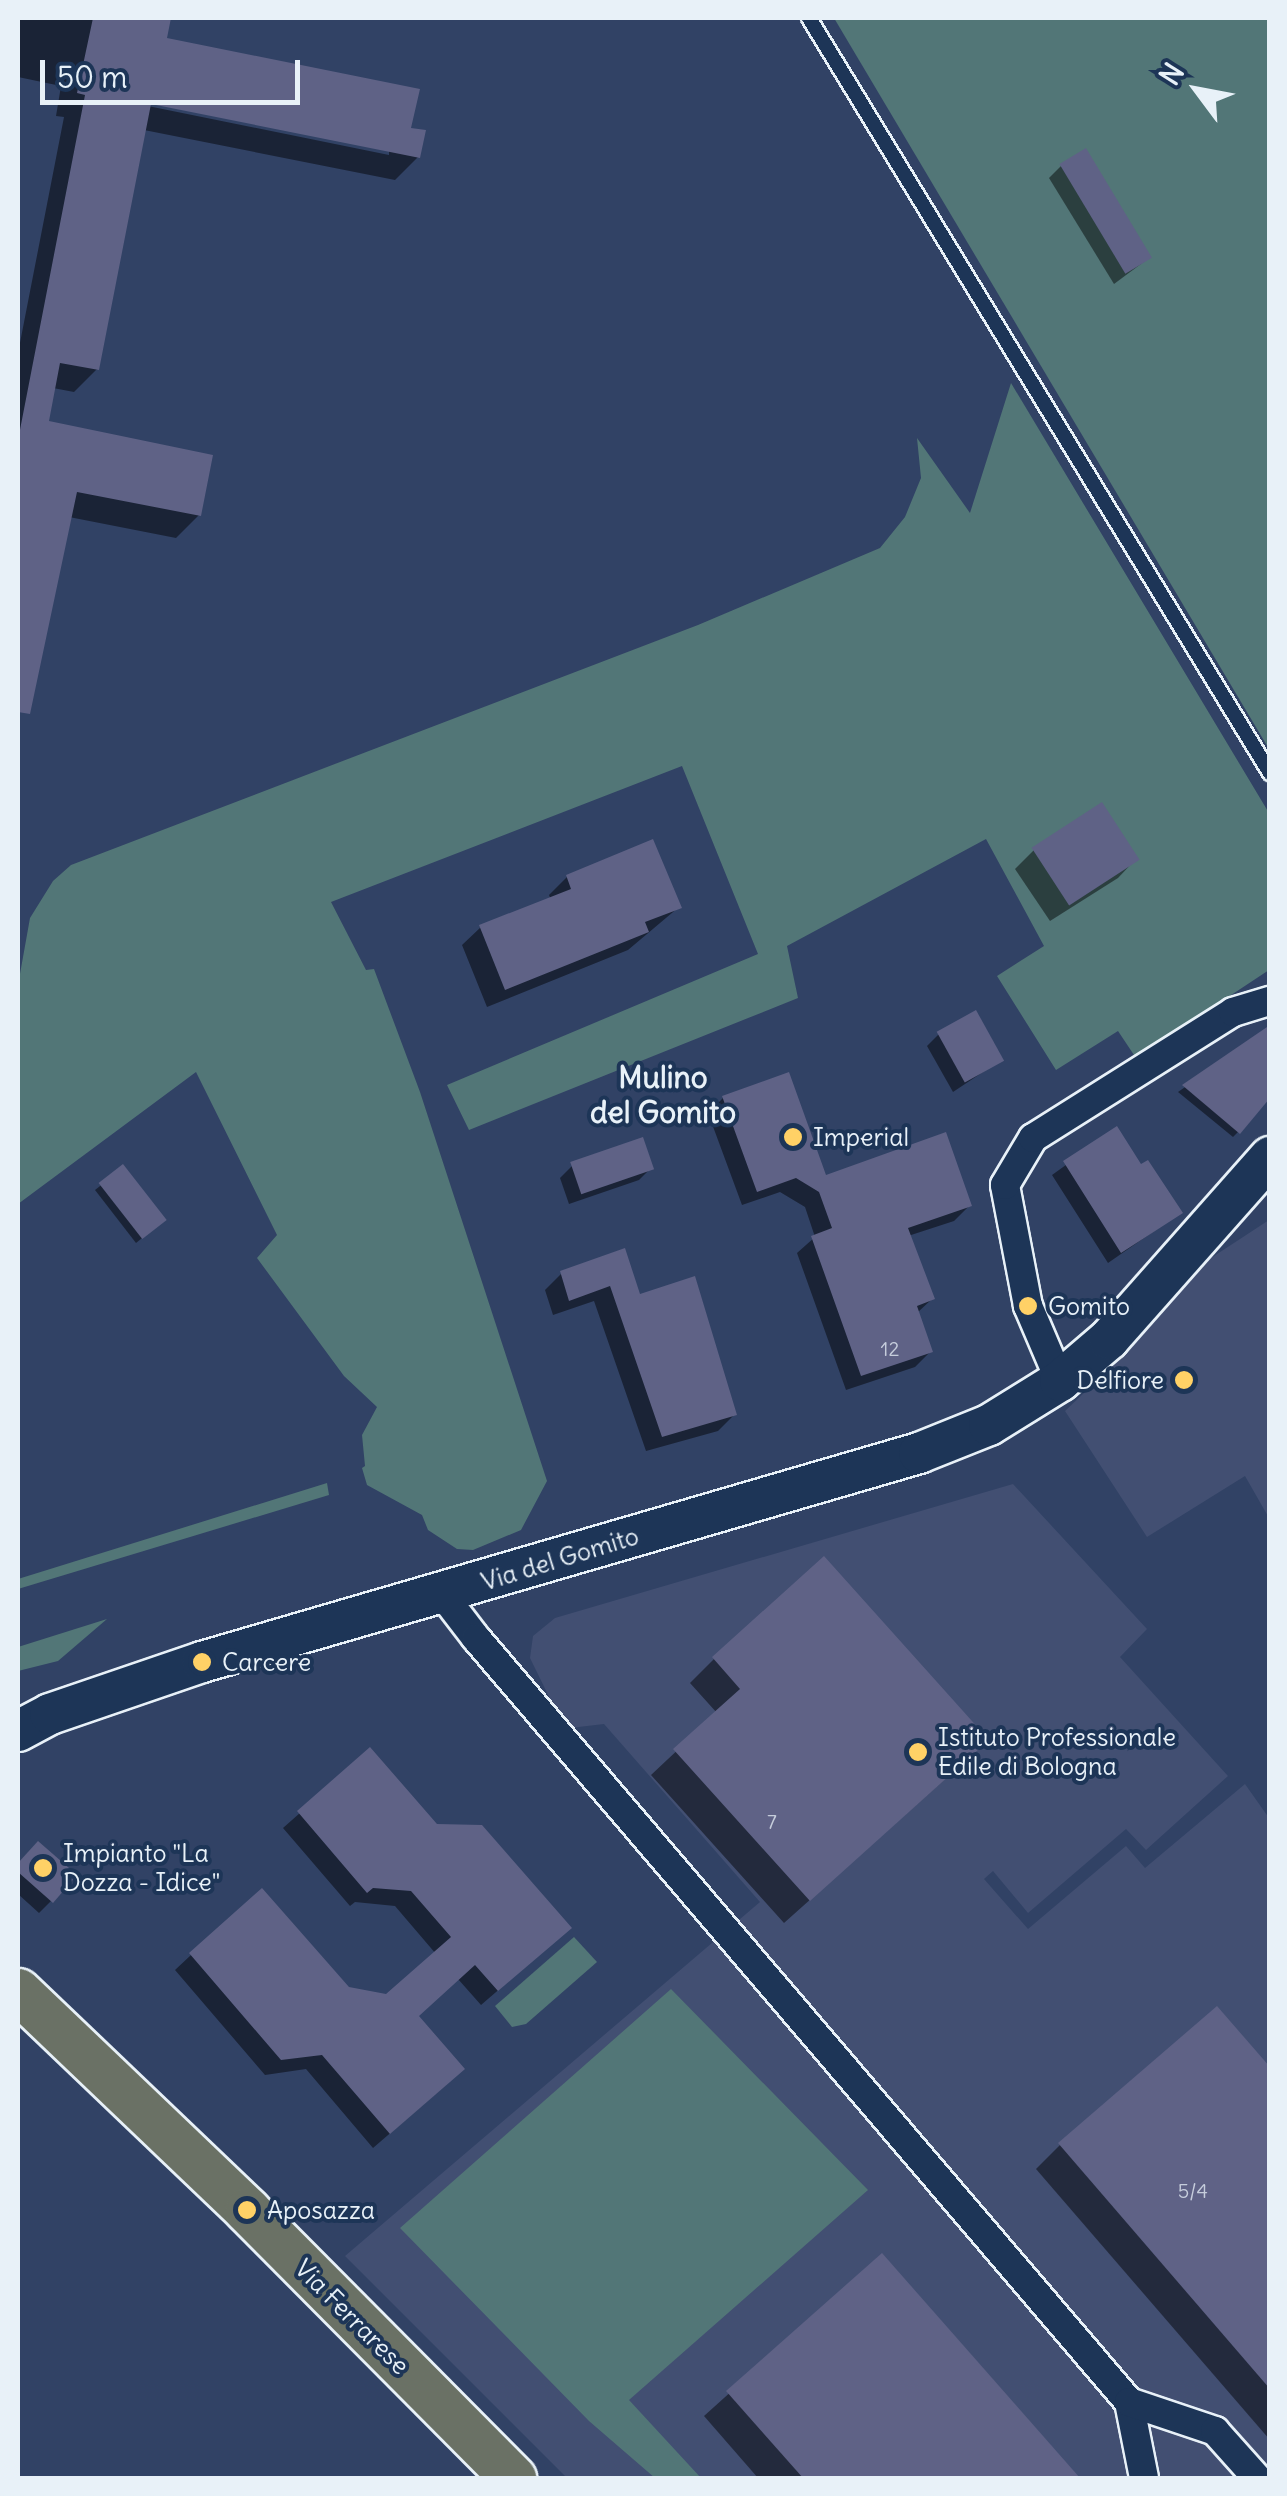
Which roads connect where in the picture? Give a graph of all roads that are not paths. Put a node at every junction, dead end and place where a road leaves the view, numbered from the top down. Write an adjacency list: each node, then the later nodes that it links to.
1 (809, 18): 2 (lane)
2 (1270, 772)
3 (1270, 1001): 5 (street)
4 (1270, 1156): 5 (street, Via del Gomito)
5 (1060, 1381): 6 (street, Via del Gomito)
6 (443, 1595): 7 (street, Via del Gomito); 10 (street)
7 (28, 1721): 8 (street)
8 (18, 1740)
9 (18, 1991): 11 (main road, Via Ferrarese)
10 (1129, 2402): 12 (street); 13 (street)
11 (513, 2478)
12 (1144, 2478)
13 (1257, 2478)

